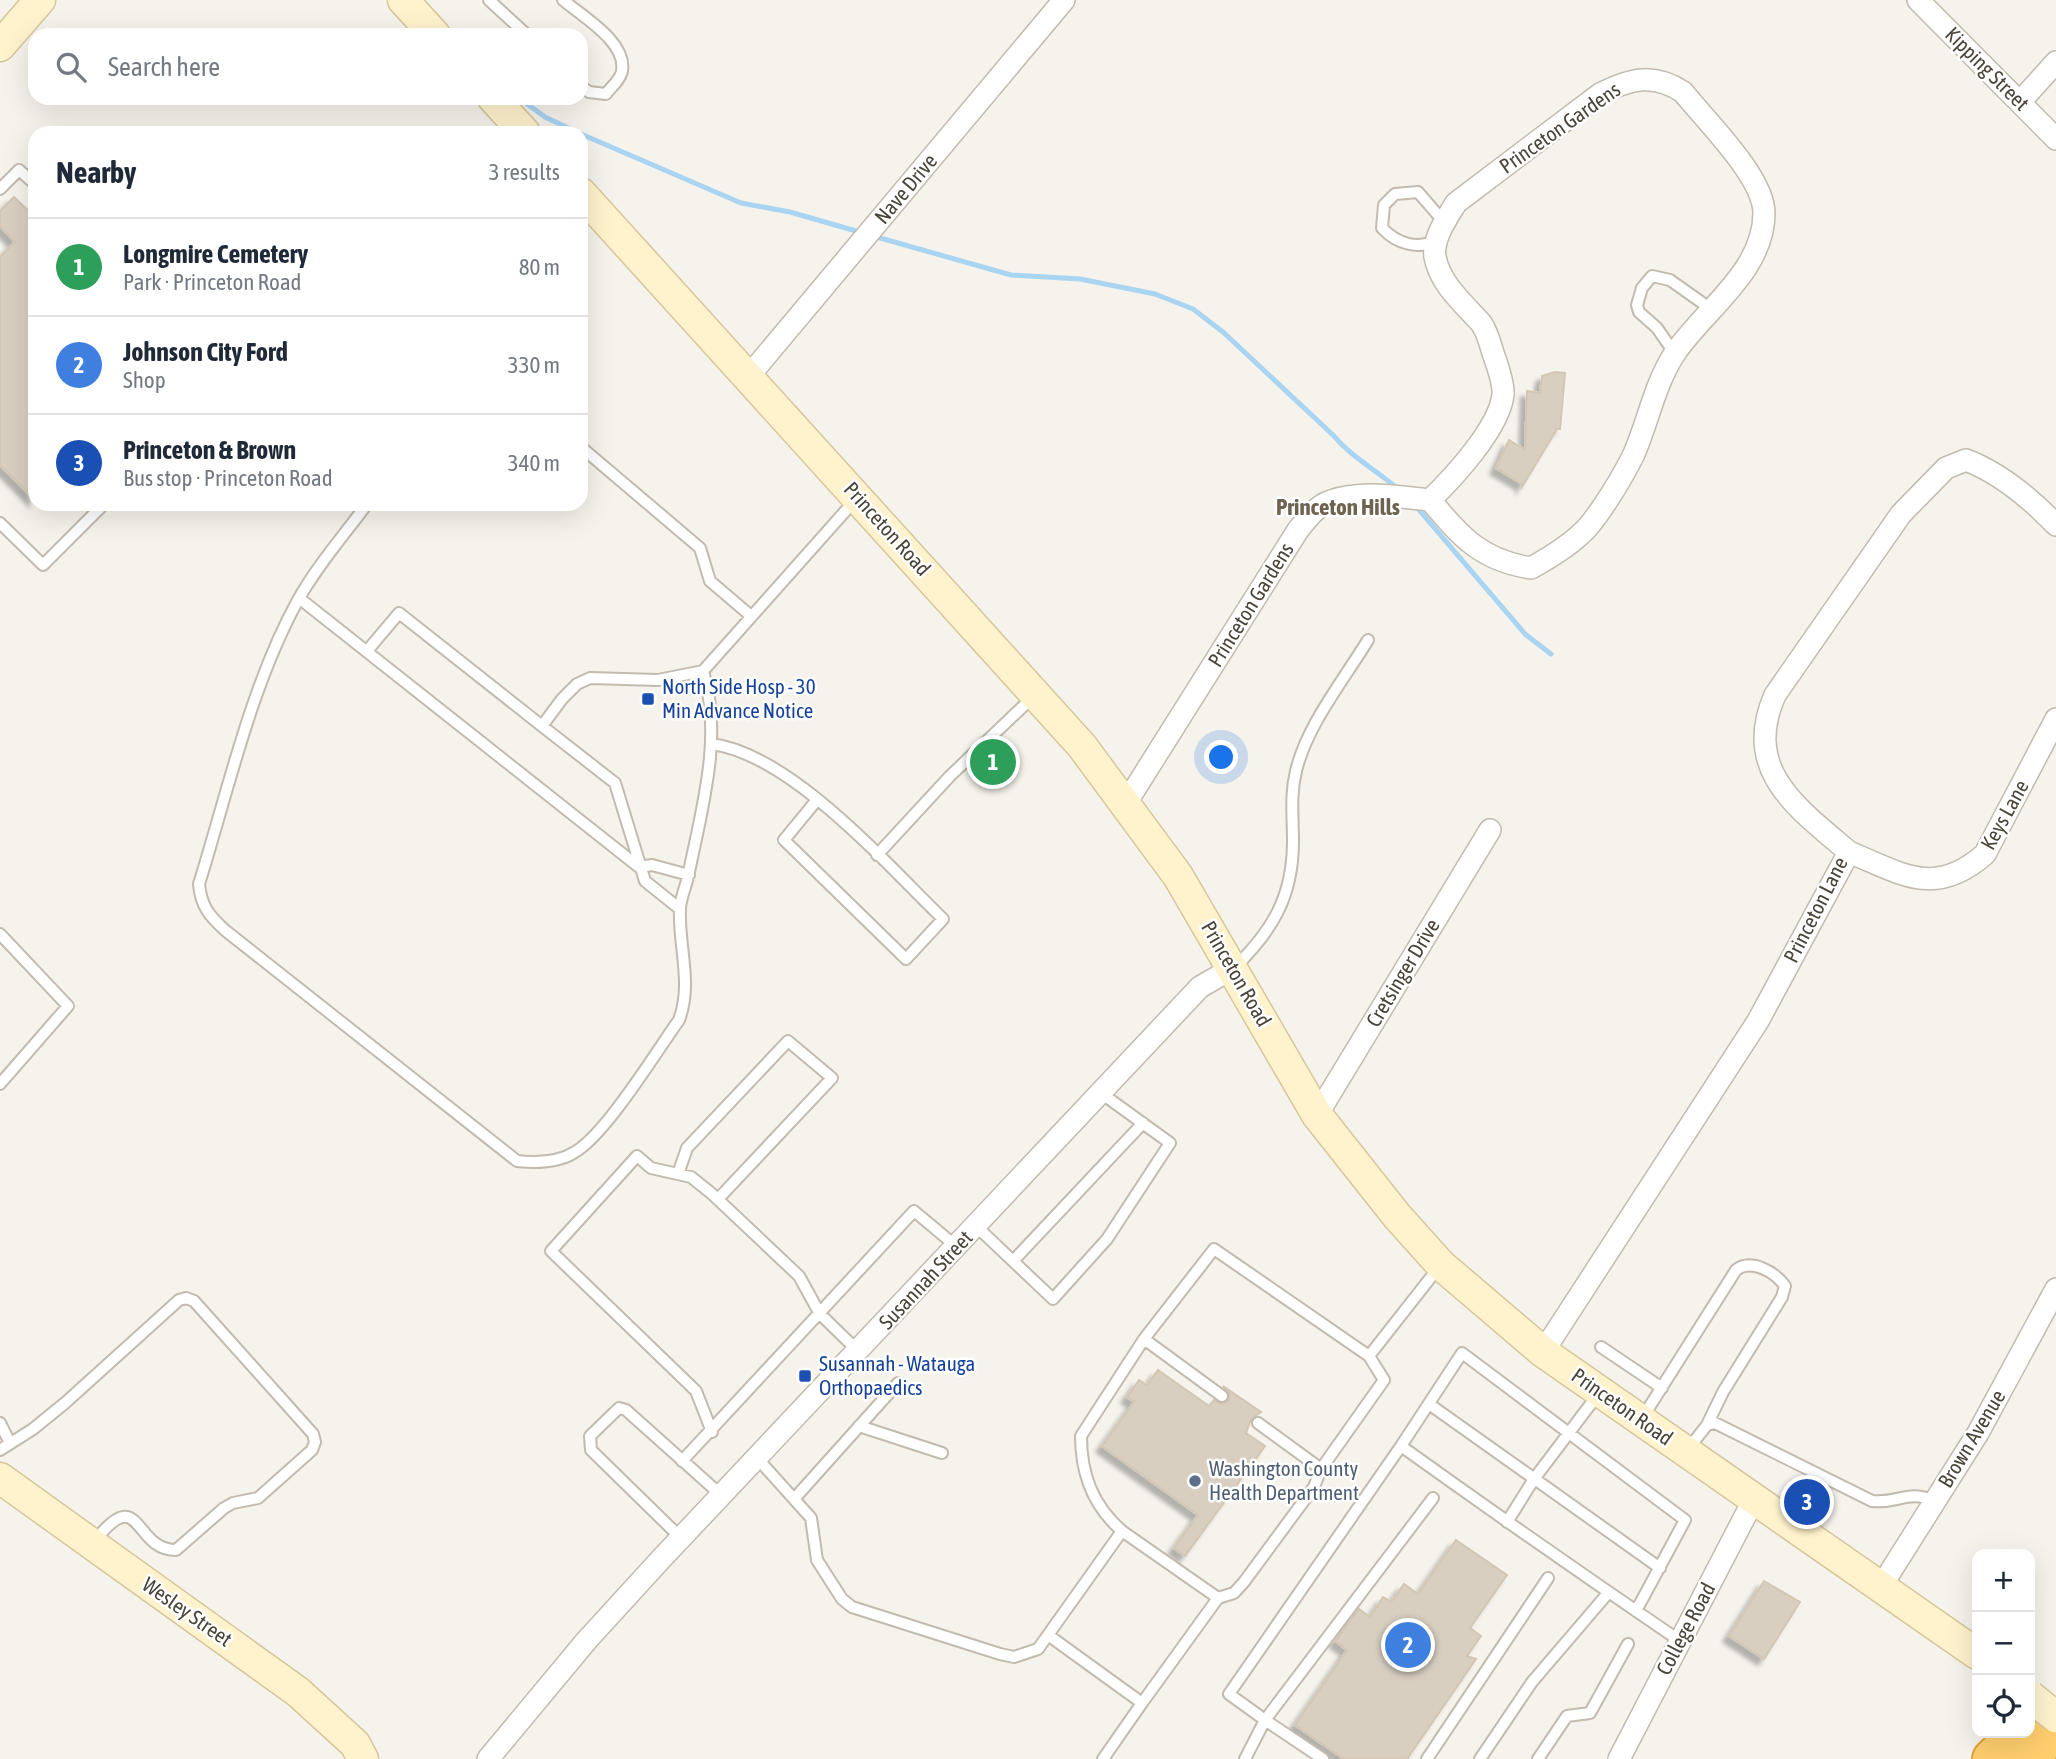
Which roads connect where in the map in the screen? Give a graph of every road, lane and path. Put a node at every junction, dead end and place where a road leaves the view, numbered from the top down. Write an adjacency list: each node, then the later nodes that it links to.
1 (40, 0): 9 (street)
2 (403, 0): 7 (street)
3 (489, 0): 8 (lane)
4 (563, 0): 11 (lane)
5 (1064, 0): 22 (street, Nave Drive)
6 (1918, 0): 12 (street, Kipping Street)
7 (429, 28)
8 (519, 28)
9 (0, 46)
10 (2056, 62): 12 (street)
11 (588, 91)
12 (2020, 102): 15 (street, Kipping Street)
13 (498, 105): 14 (street)
14 (518, 126)
15 (2056, 139)
16 (28, 178): 17 (lane)
17 (0, 189)
18 (588, 205): 22 (street, Princeton Road)
19 (1441, 231): 19 (lane); 20 (street, Princeton Gardens); 25 (street)
20 (1711, 309): 21 (street, Princeton Gardens); 21 (lane)
21 (1675, 354): 25 (street, Princeton Gardens)
22 (748, 377): 24 (street, Princeton Road)
23 (588, 453): 31 (lane)
24 (858, 497): 31 (lane); 35 (street, Princeton Road)
25 (1430, 500): 40 (street, Princeton Gardens)
26 (97, 511): 28 (lane)
27 (362, 511): 30 (lane)
28 (0, 523)
29 (2056, 524): 42 (street, Princeton Lane)
30 (299, 598): 33 (lane); 46 (lane)
31 (751, 616): 34 (lane)
32 (1368, 640): 48 (lane)
33 (367, 651): 37 (lane); 44 (lane)
34 (703, 671): 37 (lane); 38 (lane)
35 (1036, 694): 40 (street, Princeton Road); 43 (lane)
36 (2056, 719): 42 (street, Keys Lane)
37 (542, 726): 44 (lane)
38 (712, 744): 39 (lane); 45 (lane)
39 (816, 801): 43 (lane); 43 (lane)
40 (1126, 803): 48 (street, Princeton Road)
41 (1490, 830): 51 (street, Cretsinger Drive)
42 (1849, 852): 64 (street, Princeton Lane)
43 (877, 855)
44 (639, 867): 45 (lane); 46 (lane)
45 (689, 876): 46 (lane)
46 (680, 909)
47 (0, 934): 49 (lane)
48 (1233, 968): 50 (street, Susannah Street); 51 (street, Princeton Road)
49 (0, 1084)
50 (1101, 1093): 52 (lane); 55 (street, Susannah Street)
51 (1317, 1115): 58 (street, Princeton Road)
52 (1143, 1123): 57 (lane); 57 (lane)
53 (678, 1174): 54 (lane); 54 (lane); 76 (lane)
54 (718, 1199): 60 (lane)
55 (976, 1226): 56 (street, Susannah Street); 57 (lane)
56 (957, 1247): 60 (lane); 63 (street, Susannah Street)
57 (1013, 1261)
58 (1440, 1265): 64 (street, Princeton Road); 65 (lane)
59 (2056, 1289): 92 (street, Brown Avenue)
60 (820, 1314): 63 (lane); 76 (lane)
61 (1144, 1339): 65 (lane); 69 (lane); 94 (lane)
62 (1601, 1347): 67 (lane)
63 (859, 1352): 83 (street, Susannah Street)
64 (1543, 1352): 68 (street, Princeton Road)
65 (1369, 1356): 85 (lane)
66 (898, 1382): 75 (lane)
67 (1662, 1388): 71 (lane); 74 (lane)
68 (1600, 1392): 71 (street, Princeton Road); 77 (lane)
69 (1222, 1396)
70 (1429, 1404): 77 (lane); 79 (lane); 87 (lane)
71 (1641, 1420): 81 (street, Princeton Road)
72 (0, 1423): 78 (lane)
73 (1258, 1423): 85 (lane)
74 (1707, 1425): 81 (lane); 92 (lane)
75 (859, 1426): 82 (lane); 90 (lane)
76 (712, 1432): 84 (lane)
77 (1568, 1432): 87 (lane); 97 (lane)
78 (10, 1443): 80 (lane); 96 (lane)
79 (1401, 1446): 93 (lane); 112 (lane)
80 (0, 1450)
81 (1687, 1452): 91 (street, Princeton Road)
82 (942, 1453)
83 (757, 1458): 88 (street, Susannah Street); 90 (lane)
84 (682, 1461): 88 (lane); 95 (lane)
85 (1321, 1469): 101 (lane)
86 (0, 1478): 96 (street, Wesley Street)
87 (1534, 1479): 93 (lane); 97 (lane)
88 (721, 1495): 95 (street, Susannah Street)
89 (1433, 1498): 112 (lane)
90 (794, 1499): 103 (lane)
91 (1754, 1499): 99 (street, Princeton Road); 104 (street, College Road)
92 (1936, 1501): 99 (street, Brown Avenue)
93 (1507, 1522): 100 (lane)
94 (1122, 1531): 101 (lane); 103 (lane)
95 (681, 1538): 117 (street, Susannah Street)
96 (91, 1545): 116 (street, Wesley Street)
97 (1660, 1568): 102 (lane)
98 (1548, 1578): 120 (lane)
99 (1882, 1585): 106 (street, Princeton Road)
100 (1609, 1592): 102 (lane); 121 (lane)
101 (1218, 1598): 109 (lane)
102 (1636, 1611): 104 (lane)
103 (1048, 1635): 109 (lane)
104 (1680, 1641): 123 (street, College Road)
105 (1628, 1644): 122 (lane)
106 (1972, 1650)
107 (2056, 1695): 110 (highway)
108 (2035, 1700): 111 (street, bridge)
109 (1142, 1703): 118 (lane)
110 (2035, 1717)
111 (2056, 1717)
112 (1265, 1720): 115 (lane); 119 (lane)
113 (2056, 1728): 125 (highway)
114 (2014, 1738): 124 (highway)
115 (1248, 1758)
116 (363, 1759)
117 (488, 1759)
118 (1103, 1759)
119 (1323, 1759)
120 (1427, 1759)
121 (1480, 1759)
122 (1538, 1759)
123 (1619, 1759)
124 (1992, 1759)
125 (2029, 1759)

